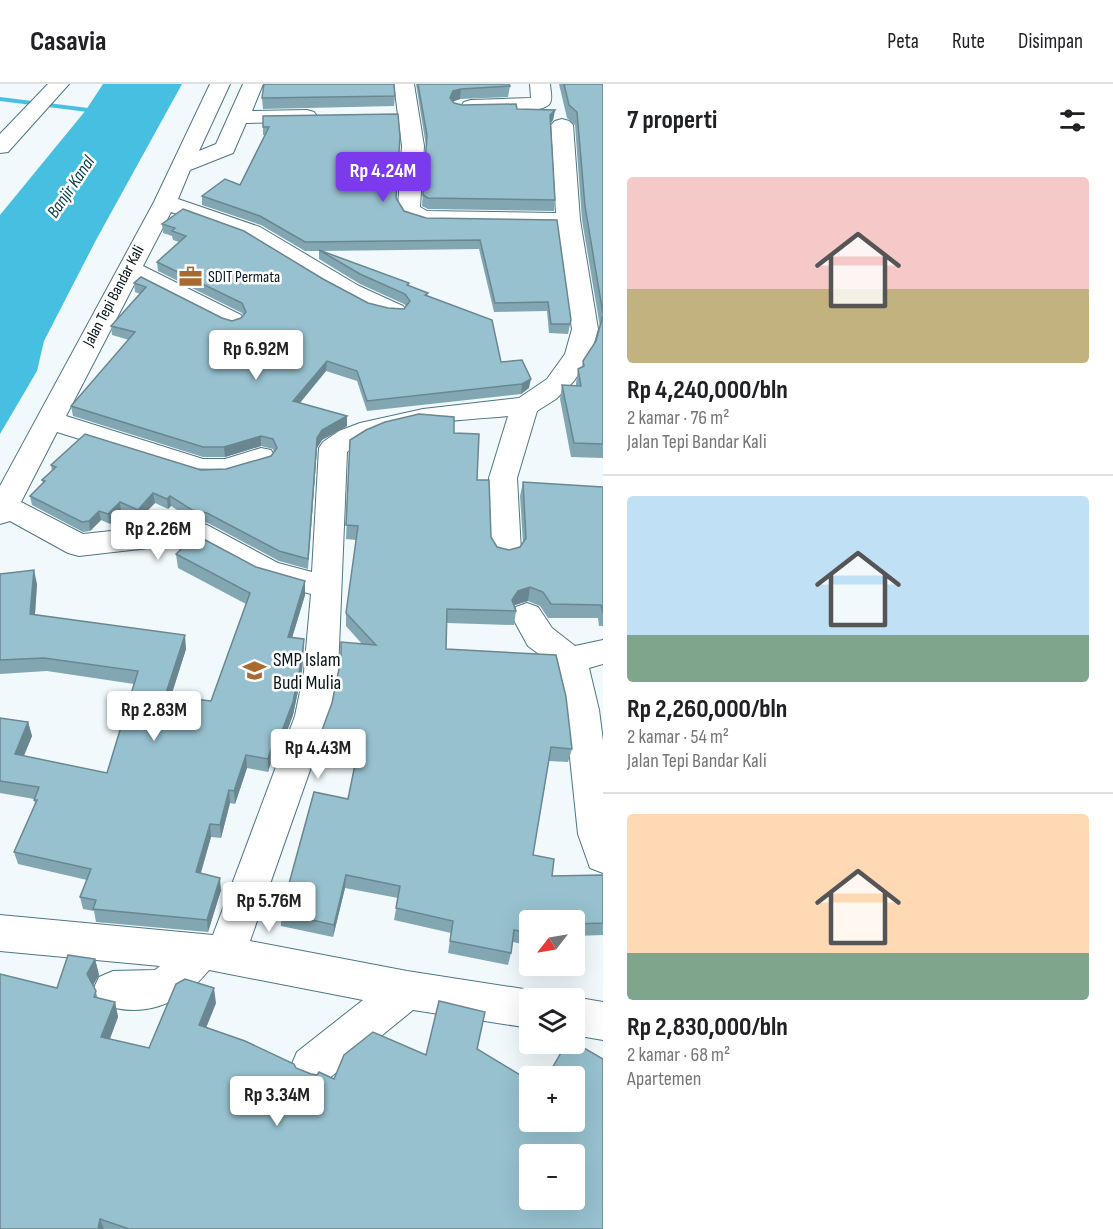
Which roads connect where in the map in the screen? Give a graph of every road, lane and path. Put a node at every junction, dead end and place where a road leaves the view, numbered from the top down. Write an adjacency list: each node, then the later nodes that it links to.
1 (59, 84): 10 (street)
2 (220, 84): 11 (street, Jalan Tepi Bandar Kali)
3 (253, 84): 8 (street)
4 (404, 84): 13 (street)
5 (540, 84): 6 (street)
6 (461, 107)
7 (331, 116): 8 (street)
8 (239, 117): 11 (street)
9 (562, 125): 13 (street)
10 (0, 147)
11 (181, 166): 12 (street, Jalan Tepi Bandar Kali)
12 (165, 202): 14 (street, Jalan Tepi Bandar Kali); 15 (street)
13 (568, 220): 17 (street)
14 (129, 268): 16 (street); 19 (street, Jalan Tepi Bandar Kali)
15 (394, 311)
16 (232, 320)
17 (593, 340): 18 (street)
18 (525, 406): 22 (street); 23 (street)
19 (48, 420): 20 (street); 21 (street, Jalan Tepi Bandar Kali)
20 (261, 457)
21 (3, 510): 23 (street)
22 (506, 551)
23 (327, 587): 30 (street)
24 (528, 615): 26 (street)
25 (603, 652): 26 (street)
26 (570, 660): 27 (street)
27 (596, 769): 28 (street)
28 (603, 857)
29 (0, 933): 30 (street)
30 (213, 953): 31 (street); 32 (street)
31 (113, 990)
32 (408, 990): 33 (street); 34 (street)
33 (519, 1007)
34 (312, 1066)

